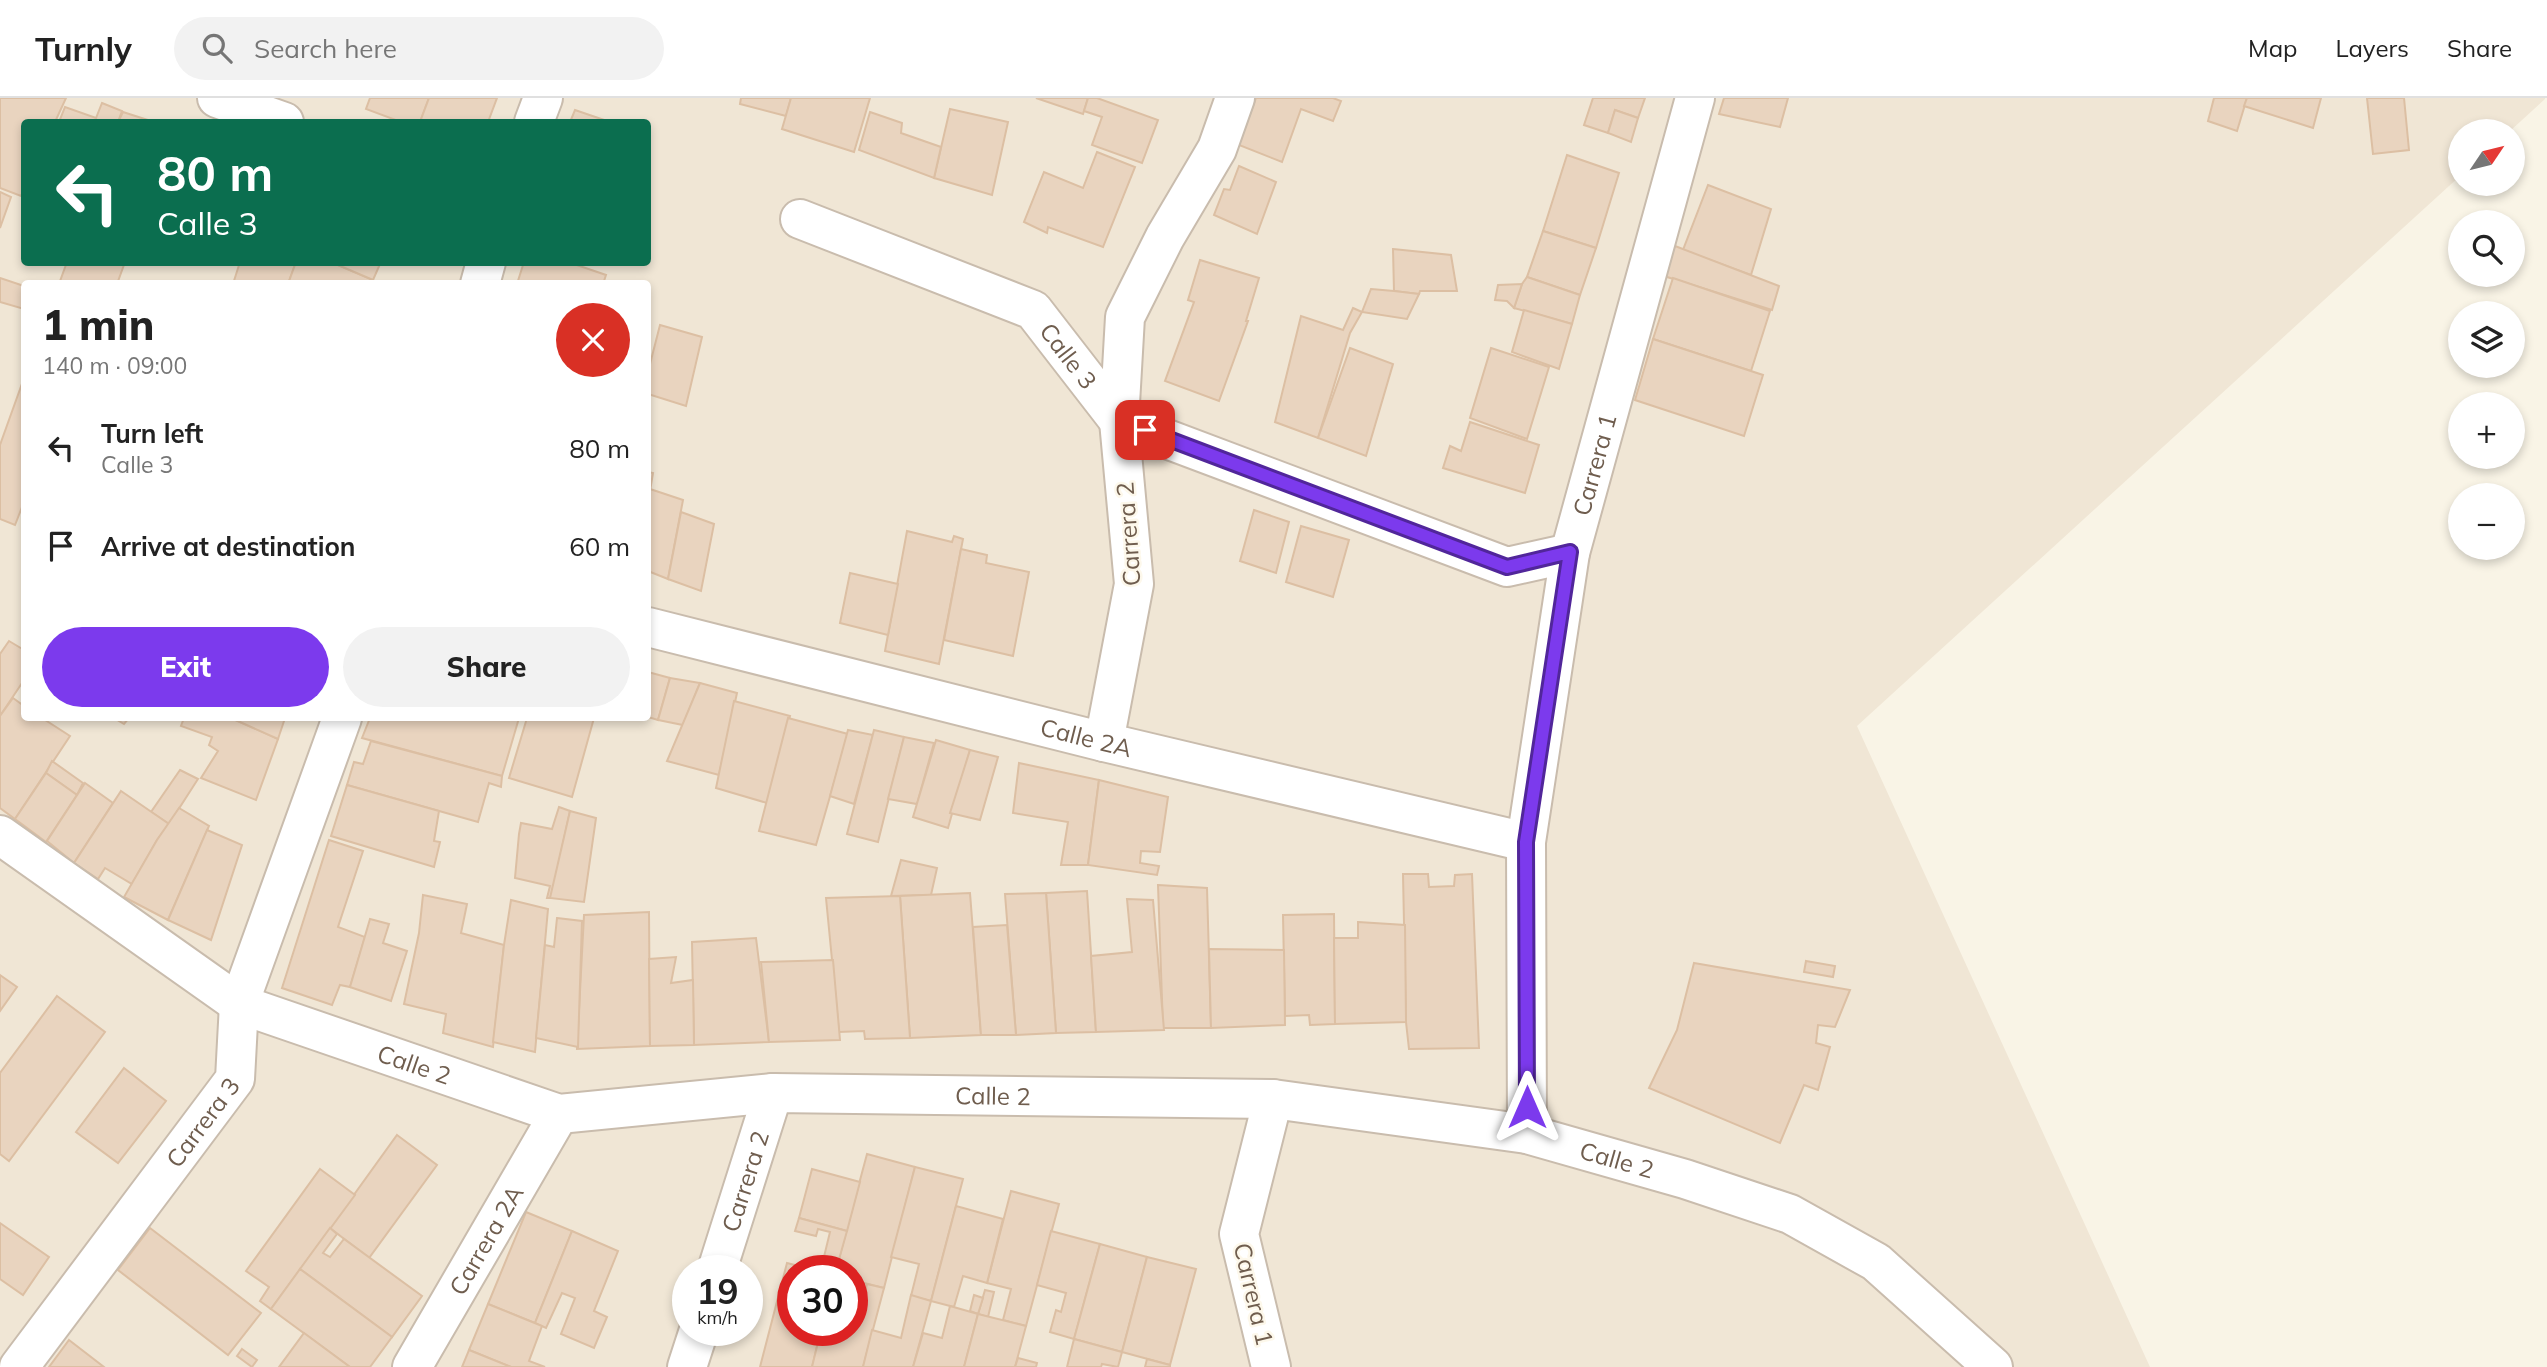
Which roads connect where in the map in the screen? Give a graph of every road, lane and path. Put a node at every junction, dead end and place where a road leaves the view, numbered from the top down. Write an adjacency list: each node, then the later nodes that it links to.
1 (218, 98): 5 (street)
2 (543, 98): 6 (street)
3 (1235, 98): 8 (street, Carrera 2)
4 (1695, 98): 9 (street, Carrera 1)
5 (276, 119)
6 (535, 119)
7 (800, 219): 8 (street, Calle 3)
8 (1119, 421): 9 (street); 12 (street, Carrera 2)
9 (1570, 552): 14 (street, Carrera 1)
10 (651, 628): 12 (street, Calle 2A)
11 (341, 721): 15 (street, Carrera 3)
12 (1104, 742): 14 (street, Calle 2A)
13 (0, 835): 15 (street, Calle 2)
14 (1526, 842): 19 (street, Carrera 1)
15 (239, 1004): 18 (street, Calle 2); 22 (street, Carrera 3)
16 (773, 1093): 17 (street, Calle 2); 18 (street, Calle 2); 20 (street, Carrera 2)
17 (1273, 1100): 19 (street, Calle 2); 25 (street, Carrera 1)
18 (559, 1114): 23 (street, Carrera 2A)
19 (1527, 1134): 26 (street, Calle 2)
20 (722, 1255)
21 (694, 1346): 24 (street)
22 (19, 1367)
23 (412, 1367)
24 (687, 1367)
25 (1271, 1367)
26 (1993, 1367)

